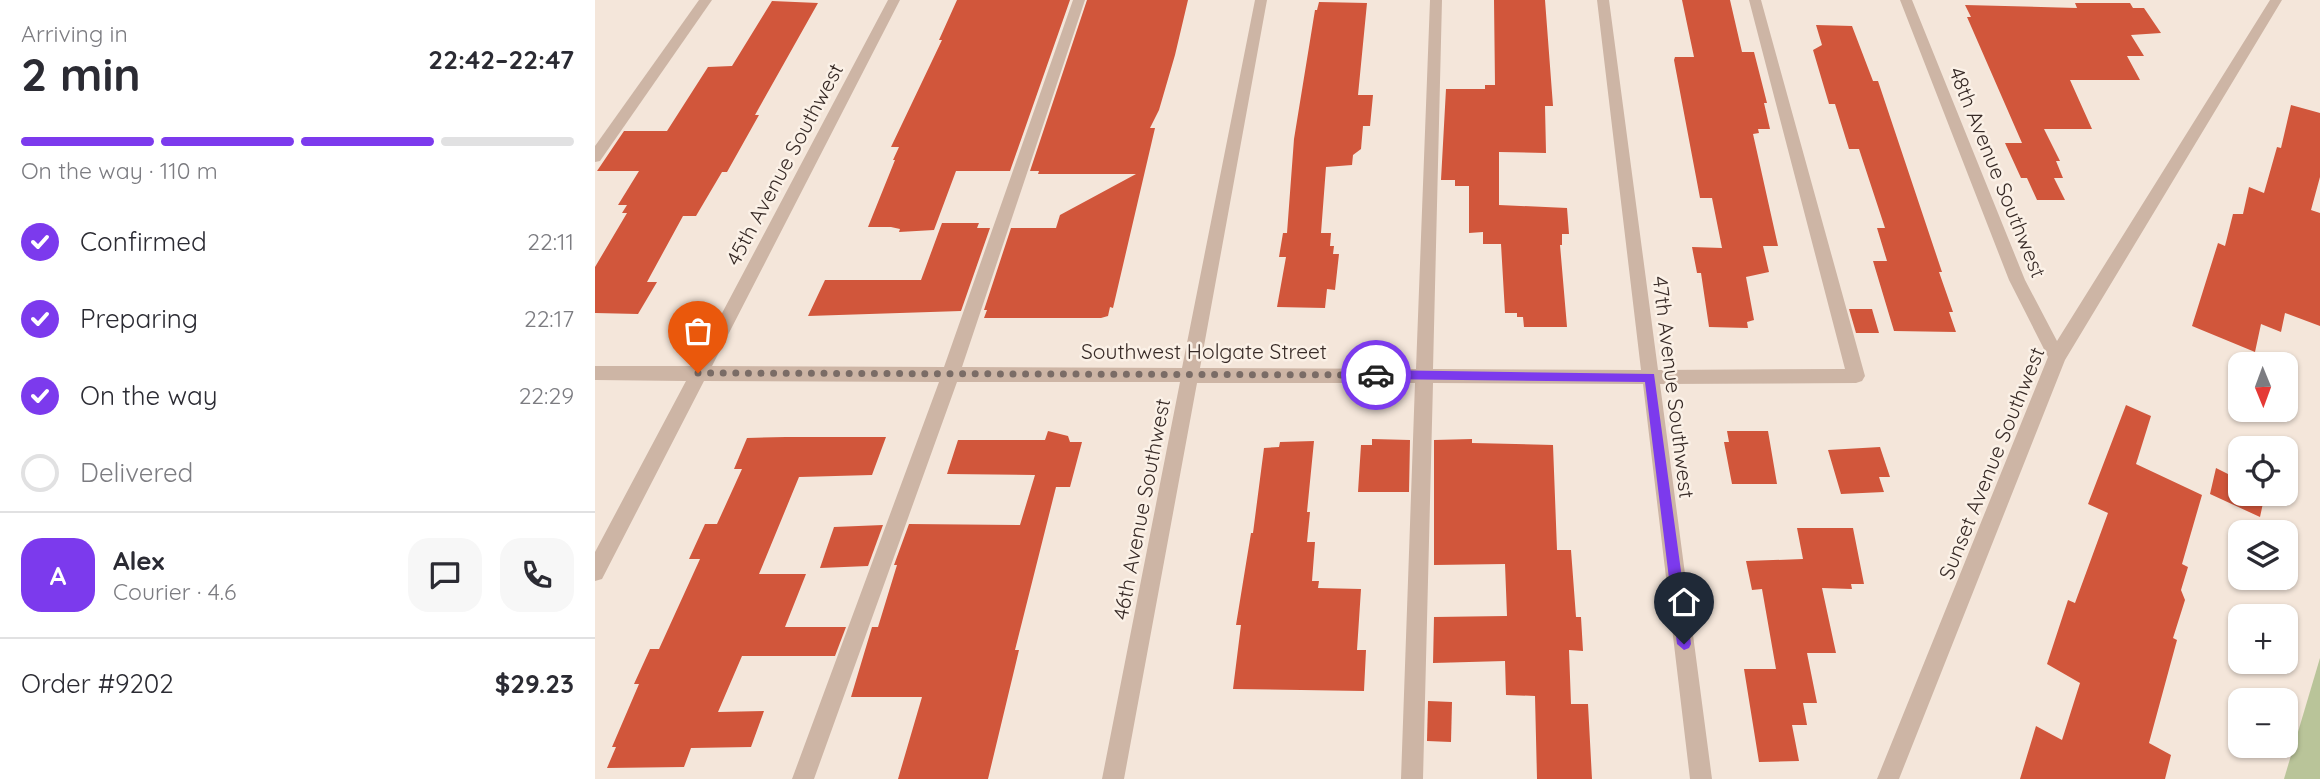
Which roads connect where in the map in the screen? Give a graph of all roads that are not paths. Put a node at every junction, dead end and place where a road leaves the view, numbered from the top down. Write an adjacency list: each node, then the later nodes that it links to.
1 (706, 0): 10 (street)
2 (894, 0): 13 (street, 45th Avenue Southwest)
3 (1079, 0): 14 (street)
4 (1261, 0): 15 (street, 46th Avenue Southwest)
5 (1436, 0): 16 (street)
6 (1604, 0): 17 (street, 47th Avenue Southwest)
7 (1755, 0): 17 (street, Southwest Holgate Street)
8 (1906, 0): 11 (street, 48th Avenue Southwest)
9 (2276, 0): 11 (street, Sunset Avenue Southwest)
10 (595, 157)
11 (2057, 357): 23 (street, Sunset Avenue Southwest)
12 (595, 373): 13 (street, Southwest Holgate Street)
13 (698, 373): 14 (street, Southwest Holgate Street); 18 (street, 45th Avenue Southwest)
14 (951, 373): 15 (street, Southwest Holgate Street); 19 (street)
15 (1190, 373): 16 (street, Southwest Holgate Street); 20 (street, 46th Avenue Southwest)
16 (1425, 375): 17 (street, Southwest Holgate Street); 21 (street)
17 (1650, 377): 22 (street, 47th Avenue Southwest)
18 (595, 572)
19 (803, 779)
20 (1113, 779)
21 (1412, 779)
22 (1702, 779)
23 (1888, 779)

